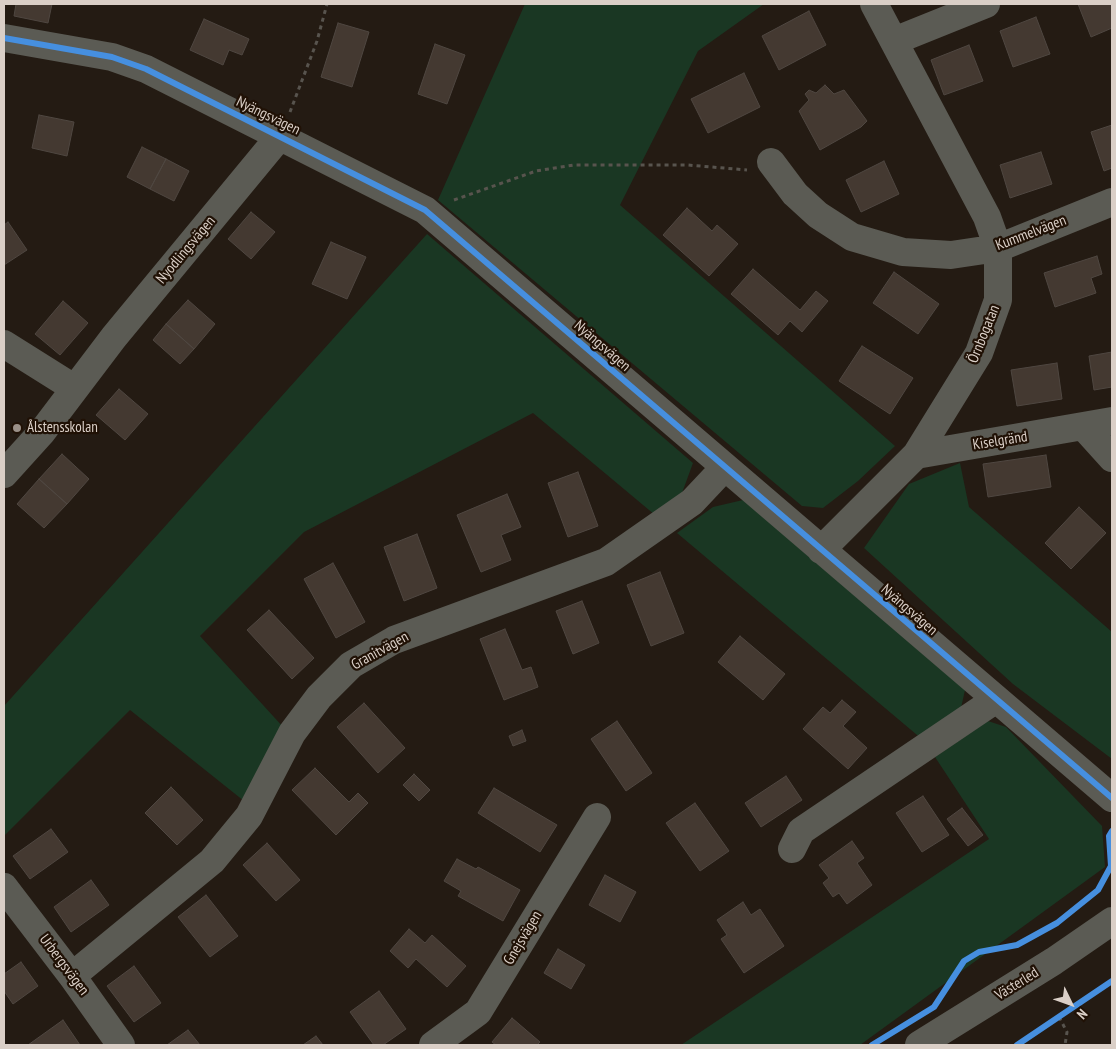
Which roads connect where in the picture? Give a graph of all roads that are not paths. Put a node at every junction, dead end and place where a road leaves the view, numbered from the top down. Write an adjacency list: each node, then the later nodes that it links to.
1 (874, 4): 4 (street, Örnbogatan)
2 (986, 4): 4 (street)
3 (4, 38): 5 (street, Nyängsvägen)
4 (894, 41): 8 (street, Örnbogatan)
5 (280, 136): 10 (street, Nyodlingsvägen); 15 (street, Nyängsvägen)
6 (772, 162): 8 (street, Kummelvägen)
7 (1112, 202): 8 (street, Kummelvägen)
8 (998, 248): 13 (street, Örnbogatan)
9 (4, 344): 10 (street)
10 (74, 388): 16 (street, Nyodlingsvägen)
11 (1112, 422): 12 (street, Kiselgränd)
12 (1084, 427): 13 (street, Kiselgränd); 14 (street)
13 (916, 455): 17 (street, Örnbogatan)
14 (1112, 458)
15 (724, 468): 17 (street, Nyängsvägen); 24 (street, Granitvägen)
16 (4, 474)
17 (821, 550): 18 (street, Nyängsvägen)
18 (995, 700): 19 (street, Nyängsvägen); 21 (street)
19 (1112, 798)
20 (597, 816): 26 (street, Gnejsvägen)
21 (792, 849)
22 (4, 887): 24 (street, Urbergsvägen)
23 (1112, 921): 27 (street, Västerled)
24 (72, 976): 25 (street, Urbergsvägen)
25 (121, 1045)
26 (433, 1045)
27 (919, 1045)

